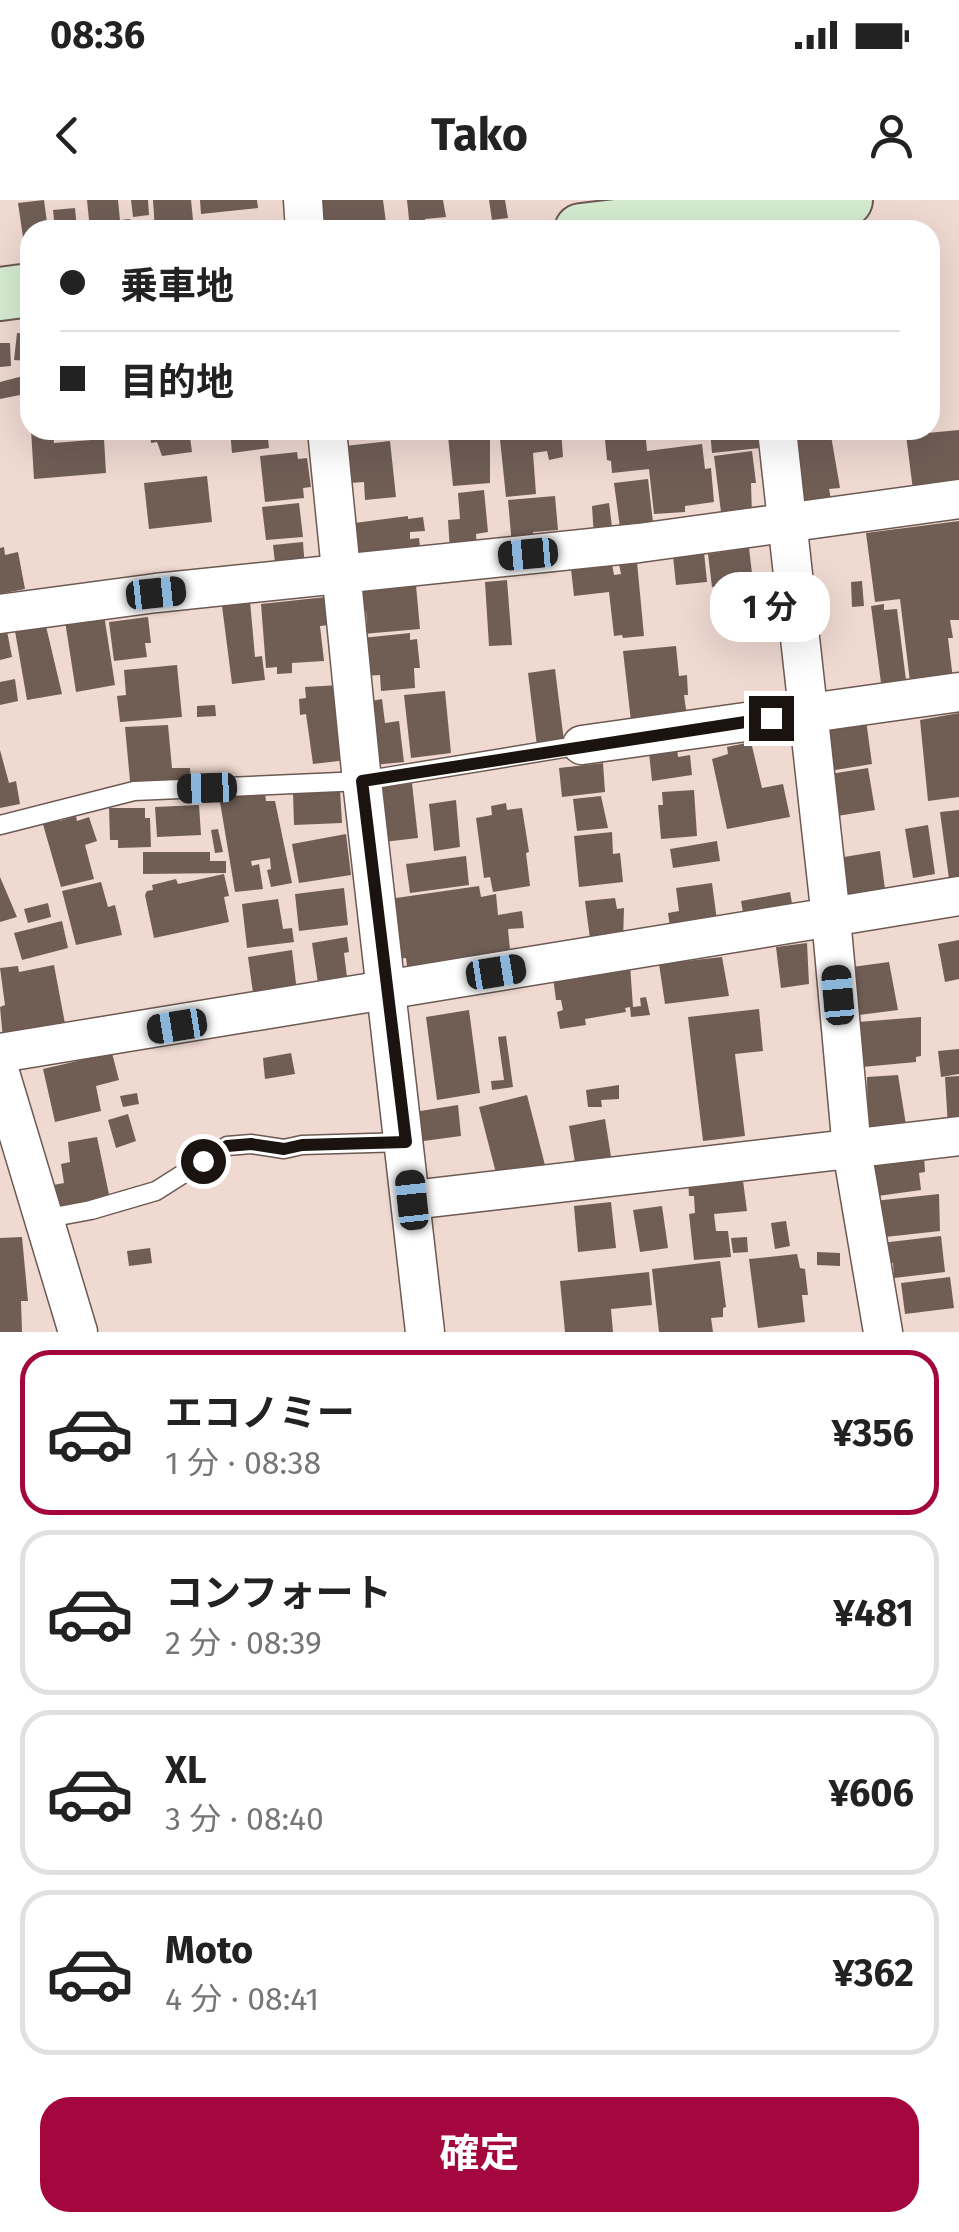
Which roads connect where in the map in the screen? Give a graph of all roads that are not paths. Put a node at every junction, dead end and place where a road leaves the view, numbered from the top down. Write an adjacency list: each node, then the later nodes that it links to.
1 (846, 200): 2 (street)
2 (752, 213): 3 (street)
3 (682, 220)
4 (329, 440): 8 (street)
5 (778, 440): 7 (street)
6 (959, 499): 7 (street)
7 (788, 520): 8 (street); 11 (street)
8 (344, 572): 9 (street); 13 (street)
9 (0, 614)
10 (959, 692): 11 (street)
11 (809, 713): 12 (street); 16 (street)
12 (582, 745): 13 (lane)
13 (362, 781): 14 (lane); 17 (street)
14 (0, 825)
15 (959, 896): 16 (street)
16 (831, 918): 17 (street); 22 (street)
17 (385, 989): 18 (street); 21 (street)
18 (0, 1053)
19 (0, 1073): 24 (street)
20 (959, 1136): 22 (street)
21 (406, 1142): 23 (street); 24 (lane)
22 (852, 1150): 23 (street); 27 (street)
23 (412, 1200): 26 (street)
24 (44, 1219): 25 (street)
25 (78, 1332)
26 (425, 1332)
27 (883, 1332)

